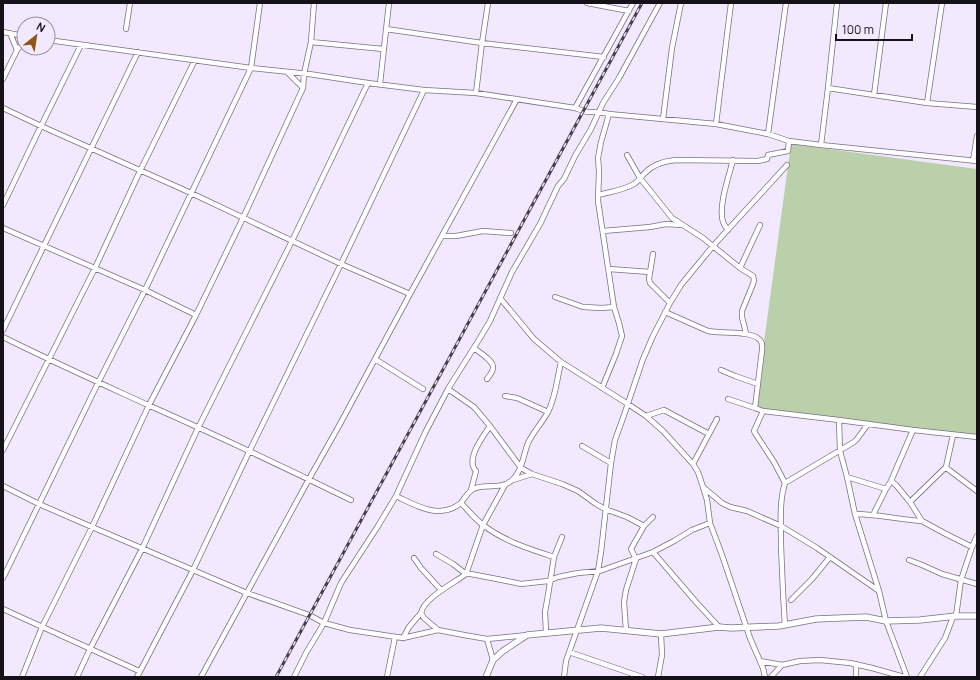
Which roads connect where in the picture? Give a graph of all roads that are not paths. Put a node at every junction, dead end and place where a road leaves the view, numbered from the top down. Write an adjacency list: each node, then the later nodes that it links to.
1 (130, 3): 16 (street)
2 (260, 3): 30 (street)
3 (314, 3): 22 (street)
4 (388, 3): 17 (street)
5 (488, 3): 23 (street)
6 (587, 3): 15 (street)
7 (633, 3): 15 (street)
8 (660, 3): 46 (street)
9 (681, 3): 48 (street)
10 (731, 3): 49 (street)
11 (786, 3): 51 (street)
12 (837, 3): 37 (street)
13 (886, 3): 40 (street)
14 (942, 3): 42 (street)
15 (629, 11): 28 (street)
16 (126, 29)
17 (386, 30): 23 (street); 25 (street)
18 (3, 32): 19 (street)
19 (10, 33): 20 (street); 26 (street)
20 (16, 34)
21 (56, 41): 24 (street)
22 (311, 42): 25 (street); 32 (street)
23 (482, 42): 28 (street); 39 (street)
24 (81, 45): 27 (street); 50 (street)
25 (383, 49): 35 (street)
26 (16, 50): 33 (street)
27 (138, 52): 29 (street); 55 (street)
28 (604, 57): 45 (street)
29 (195, 60): 30 (street); 60 (street)
30 (251, 68): 31 (street); 62 (street)
31 (286, 72): 32 (street); 36 (street)
32 (304, 74): 34 (street); 36 (street)
33 (3, 79)
34 (368, 83): 35 (street); 73 (street)
35 (380, 84): 38 (street)
36 (303, 88): 65 (street)
37 (828, 88): 40 (street); 54 (street)
38 (424, 90): 39 (street); 77 (street)
39 (476, 93): 41 (street)
40 (874, 95): 42 (street)
41 (517, 99): 45 (street); 72 (street)
42 (927, 103): 43 (street)
43 (977, 107)
44 (3, 108): 50 (street)
45 (576, 108): 46 (street)
46 (599, 112): 47 (street); 85 (street)
47 (609, 114): 48 (street); 63 (street)
48 (663, 120): 49 (street)
49 (716, 124): 51 (street)
50 (40, 126): 55 (street); 64 (street)
51 (768, 134): 53 (street)
52 (977, 136): 58 (street)
53 (789, 141): 54 (street); 57 (street)
54 (821, 145): 58 (street)
55 (91, 148): 60 (street); 74 (street)
56 (627, 155): 61 (street)
57 (733, 160): 61 (street); 69 (street)
58 (975, 161)
59 (786, 165): 69 (street)
60 (140, 171): 62 (street); 78 (street)
61 (640, 178): 63 (street); 66 (street)
62 (190, 193): 65 (street); 82 (street)
63 (598, 195): 70 (street)
64 (3, 205)
65 (243, 218): 73 (street); 89 (street)
66 (682, 225): 70 (street); 75 (street)
67 (760, 225): 79 (street)
68 (3, 228): 74 (street)
69 (728, 230): 75 (street)
70 (603, 231): 80 (street)
71 (511, 233): 72 (street)
72 (442, 236): 83 (street)
73 (292, 241): 77 (street); 116 (street)
74 (44, 246): 78 (street); 90 (street)
75 (713, 246): 79 (street); 86 (street)
76 (653, 254): 81 (street)
77 (341, 264): 83 (street); 124 (street)
78 (95, 268): 82 (street); 95 (street)
79 (740, 268): 91 (street)
80 (609, 269): 81 (street); 87 (street)
81 (650, 272): 86 (street)
82 (145, 290): 89 (street); 99 (street)
83 (410, 294): 94 (street)
84 (555, 297): 87 (street)
85 (500, 298): 93 (street); 96 (street)
86 (670, 302): 88 (street)
87 (614, 306): 102 (street)
88 (665, 312): 91 (street); 106 (street)
89 (196, 314): 107 (street)
90 (3, 330)
91 (746, 333): 100 (street)
92 (3, 337): 95 (street)
93 (474, 348): 98 (street); 103 (street)
94 (375, 359): 101 (street); 131 (street)
95 (49, 360): 99 (street); 122 (street)
96 (561, 362): 102 (street); 110 (street)
97 (721, 370): 100 (street)
98 (487, 379)
99 (98, 383): 107 (street); 145 (street)
100 (758, 384): 108 (street)
101 (423, 388)
102 (602, 388): 106 (street)
103 (448, 389): 115 (street); 141 (street)
104 (505, 396): 110 (street)
105 (728, 399): 108 (street)
106 (628, 404): 111 (street); 125 (street)
107 (149, 405): 116 (street); 155 (street)
108 (755, 408): 109 (street)
109 (763, 411): 113 (street); 134 (street)
110 (548, 412): 128 (street)
111 (646, 416): 118 (street); 126 (street)
112 (717, 419): 118 (street)
113 (839, 420): 114 (street); 123 (street)
114 (868, 424): 117 (street); 123 (street)
115 (490, 426): 128 (street); 139 (street)
116 (198, 428): 124 (street); 159 (street)
117 (913, 430): 119 (street); 133 (street)
118 (709, 434): 126 (street)
119 (953, 434): 120 (street); 127 (street)
120 (977, 437)
121 (582, 446): 125 (street)
122 (3, 450)
123 (840, 451): 130 (street); 134 (street)
124 (249, 452): 131 (street); 167 (street)
125 (610, 463): 146 (street)
126 (693, 464): 137 (street)
127 (946, 467): 140 (street); 143 (street)
128 (521, 468): 129 (street); 132 (street)
129 (532, 474): 132 (street); 146 (street)
130 (847, 477): 138 (street); 147 (street)
131 (309, 479): 142 (street); 176 (street)
132 (511, 481): 135 (street)
133 (891, 481): 138 (street); 143 (street)
134 (785, 482): 154 (street)
135 (505, 485): 139 (street); 152 (street)
136 (3, 486): 145 (street)
137 (704, 487): 151 (street); 154 (street)
138 (886, 489): 148 (street)
139 (471, 490): 144 (street)
140 (977, 491)
141 (396, 496): 144 (street); 183 (street)
142 (351, 500)
143 (910, 502): 150 (street)
144 (461, 503): 152 (street)
145 (38, 504): 155 (street); 170 (street)
146 (605, 509): 153 (street); 168 (street)
147 (855, 514): 148 (street); 175 (street)
148 (873, 515): 150 (street)
149 (653, 517): 153 (street)
150 (922, 521): 158 (street)
151 (710, 523): 160 (street); 187 (street)
152 (483, 525): 162 (street); 169 (street)
153 (644, 526): 165 (street)
154 (781, 526): 163 (street); 184 (street)
155 (92, 527): 159 (street); 185 (street)
156 (977, 536): 158 (street)
157 (562, 537): 162 (street)
158 (972, 547): 172 (street)
159 (142, 549): 167 (street); 197 (street)
160 (653, 552): 165 (street); 186 (street)
161 (436, 554): 169 (street)
162 (554, 557): 171 (street)
163 (830, 557): 175 (street); 177 (street)
164 (414, 558): 174 (street)
165 (636, 558): 168 (street); 190 (street)
166 (909, 560): 172 (street)
167 (193, 570): 176 (street); 203 (street)
168 (598, 571): 171 (street); 189 (street)
169 (466, 574): 171 (street); 174 (street)
170 (3, 578)
171 (551, 580): 191 (street)
172 (961, 580): 173 (street); 181 (street)
173 (977, 584)
174 (441, 590): 179 (street)
175 (879, 591): 182 (street)
176 (247, 592): 183 (street); 207 (street)
177 (791, 600)
178 (3, 609): 185 (street)
179 (420, 613): 188 (street); 195 (street)
180 (977, 616): 181 (street)
181 (955, 617): 182 (street); 218 (street)
182 (886, 621): 184 (street); 217 (street)
183 (324, 623): 194 (street); 208 (street)
184 (785, 625): 187 (street)
185 (42, 627): 197 (street); 204 (street)
186 (719, 627): 187 (street); 192 (street)
187 (747, 627): 200 (street)
188 (438, 630): 195 (street); 196 (street)
189 (577, 630): 190 (street); 191 (street); 198 (street)
190 (626, 630): 192 (street)
191 (546, 632): 193 (street)
192 (661, 634): 213 (street)
193 (527, 635): 196 (street); 199 (street)
194 (395, 637): 195 (street); 209 (street)
195 (403, 638)
196 (487, 639): 199 (street)
197 (90, 649): 203 (street); 205 (street)
198 (569, 652): 211 (street); 212 (street)
199 (493, 660): 210 (street)
200 (760, 661): 202 (street); 214 (street)
201 (856, 664): 202 (street); 216 (street); 217 (street)
202 (782, 665): 215 (street)
203 (139, 671): 206 (street)
204 (22, 677)
205 (77, 677)
206 (137, 677)
207 (201, 677)
208 (294, 677)
209 (387, 677)
210 (486, 677)
211 (564, 677)
212 (642, 677)
213 (658, 677)
214 (765, 677)
215 (771, 677)
216 (856, 677)
217 (905, 677)
218 (920, 677)

